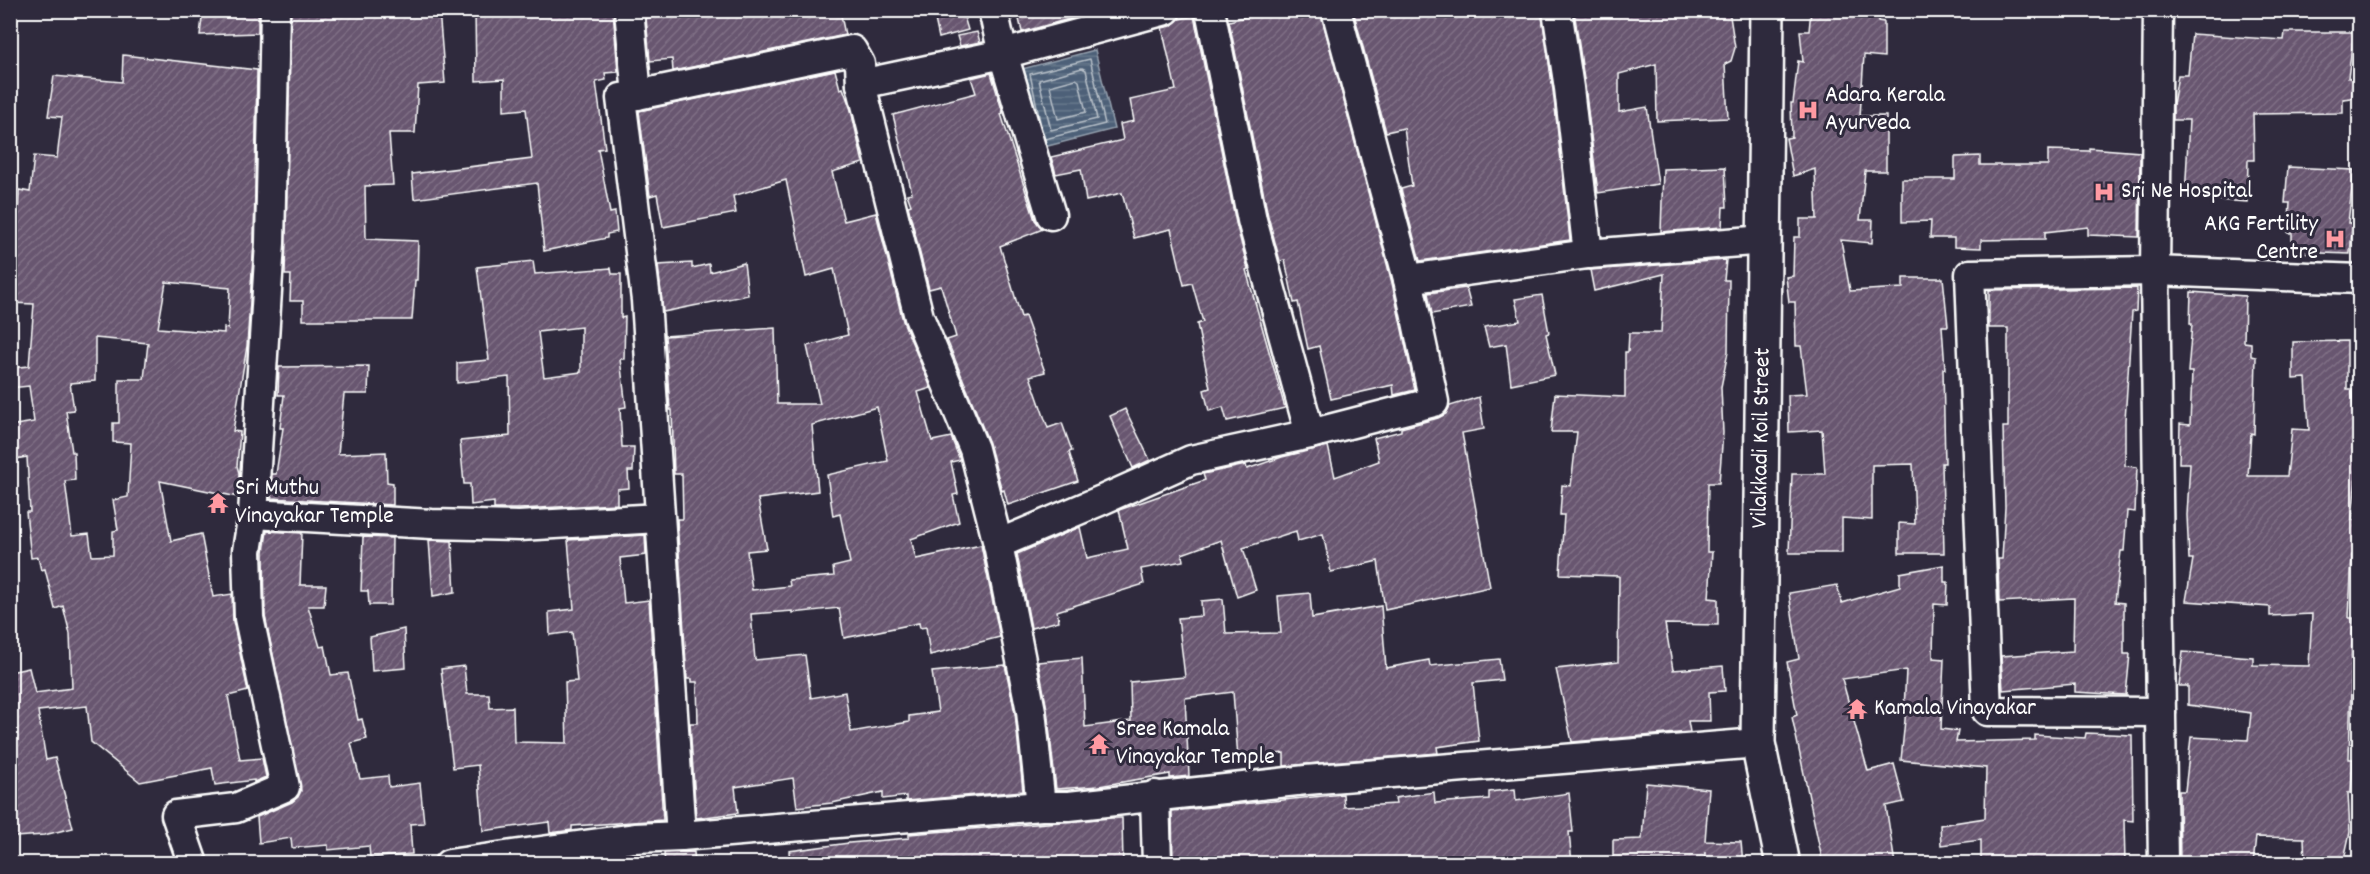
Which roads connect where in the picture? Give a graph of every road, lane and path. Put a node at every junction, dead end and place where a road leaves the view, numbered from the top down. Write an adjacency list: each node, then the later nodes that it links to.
1 (275, 10): 20 (street)
2 (629, 10): 12 (street)
3 (993, 10): 10 (street)
4 (1166, 10): 10 (street)
5 (1210, 10): 19 (street)
6 (1335, 10): 17 (street)
7 (1557, 10): 15 (street)
8 (1767, 10): 14 (street, Vilakkadi Koil Street)
9 (2158, 10): 16 (street)
10 (1003, 54): 11 (street); 13 (street)
11 (861, 84): 12 (street); 22 (street)
12 (637, 95): 21 (street)
13 (1051, 215)
14 (1765, 240): 15 (street); 24 (street, Vilakkadi Koil Street)
15 (1588, 254): 17 (street)
16 (2155, 271): 18 (street); 23 (street); 23 (street)
17 (1408, 279): 19 (street)
18 (2360, 279)
19 (1310, 434): 22 (street)
20 (253, 514): 21 (street); 28 (street)
21 (659, 518): 27 (street)
22 (998, 544): 26 (street)
23 (2161, 712): 32 (street)
24 (1758, 743): 25 (street); 31 (street, Vilakkadi Koil Street)
25 (1155, 795): 26 (street); 30 (street)
26 (1041, 806): 27 (street)
27 (681, 836): 29 (street)
28 (193, 864)
29 (449, 864)
30 (1157, 864)
31 (1783, 864)
32 (2163, 864)

